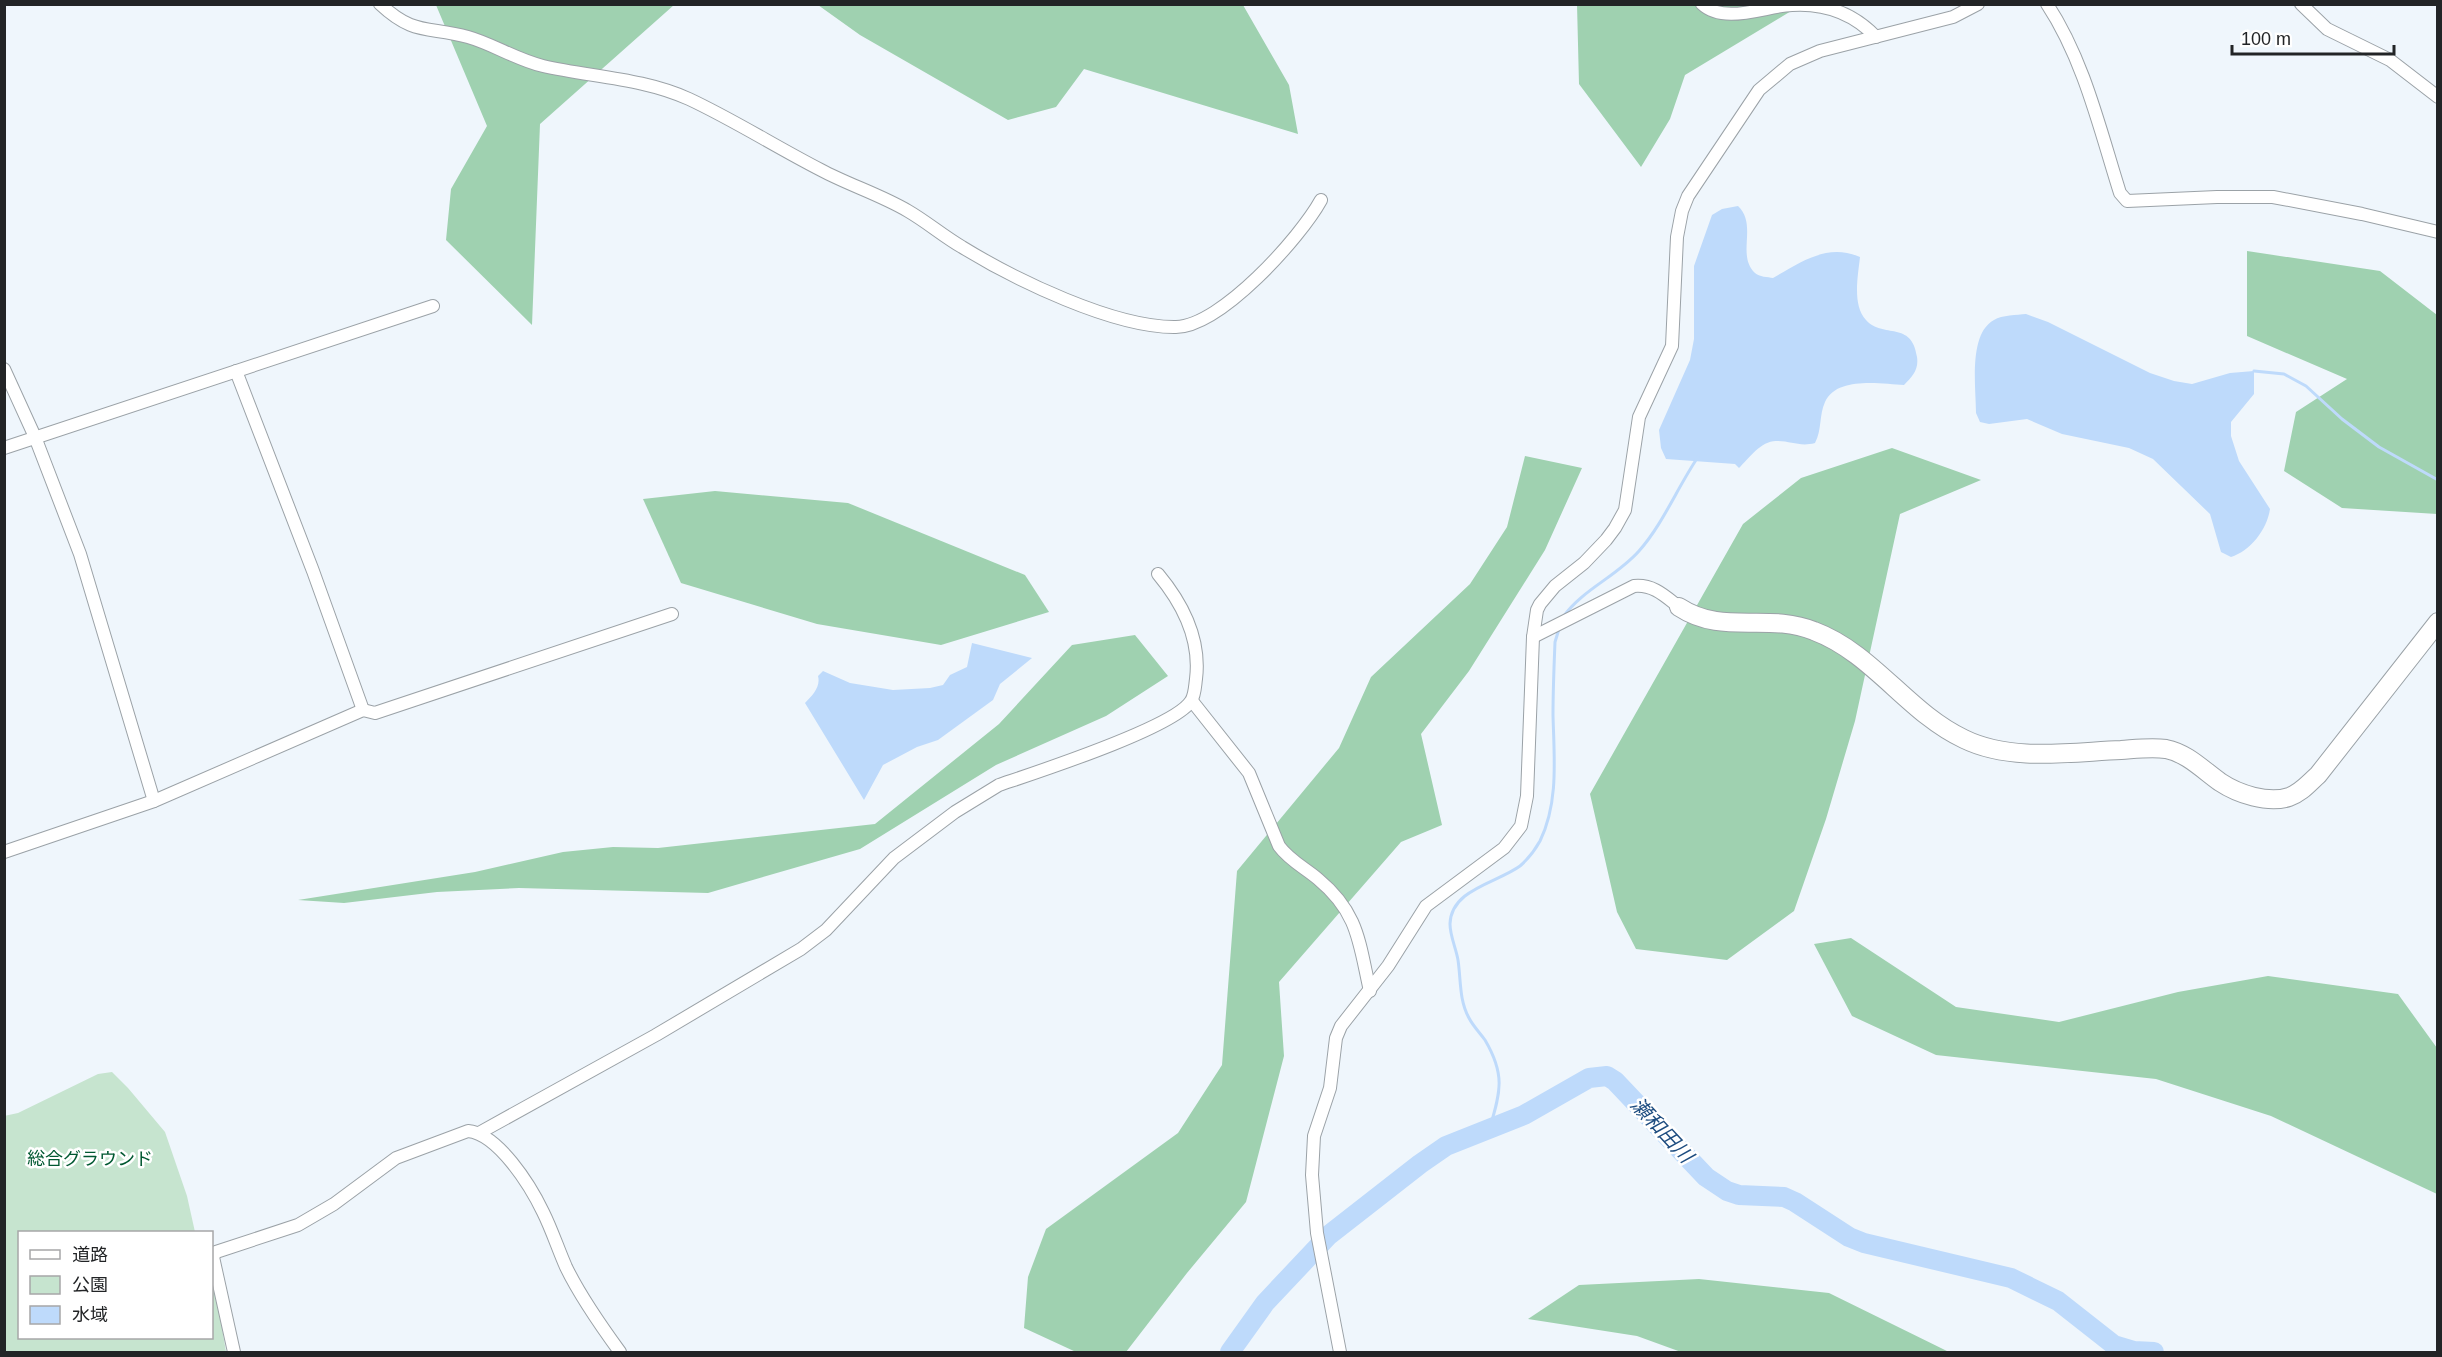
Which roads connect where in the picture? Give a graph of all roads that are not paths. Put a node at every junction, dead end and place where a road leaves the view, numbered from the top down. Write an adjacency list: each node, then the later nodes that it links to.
1 (380, 4): 8 (street)
2 (1702, 4): 6 (street)
3 (1978, 4): 6 (street)
4 (2047, 4): 9 (street)
5 (2301, 4): 7 (street)
6 (1876, 37): 19 (street)
7 (2438, 97)
8 (1321, 200)
9 (2438, 232)
10 (433, 306): 12 (street)
11 (4, 369): 13 (street)
12 (236, 371): 13 (street); 21 (street)
13 (35, 437): 14 (street); 22 (street)
14 (4, 447)
15 (1158, 574): 20 (street)
16 (1678, 607): 18 (street); 19 (street)
17 (672, 614): 21 (street)
18 (2438, 622)
19 (1533, 636): 24 (street)
20 (1192, 700): 24 (street); 25 (street)
21 (363, 710): 22 (street)
22 (154, 801): 23 (street)
23 (4, 852)
24 (1370, 991): 28 (street)
25 (479, 1133): 26 (street); 27 (street)
26 (234, 1353)
27 (620, 1353)
28 (1340, 1353)

